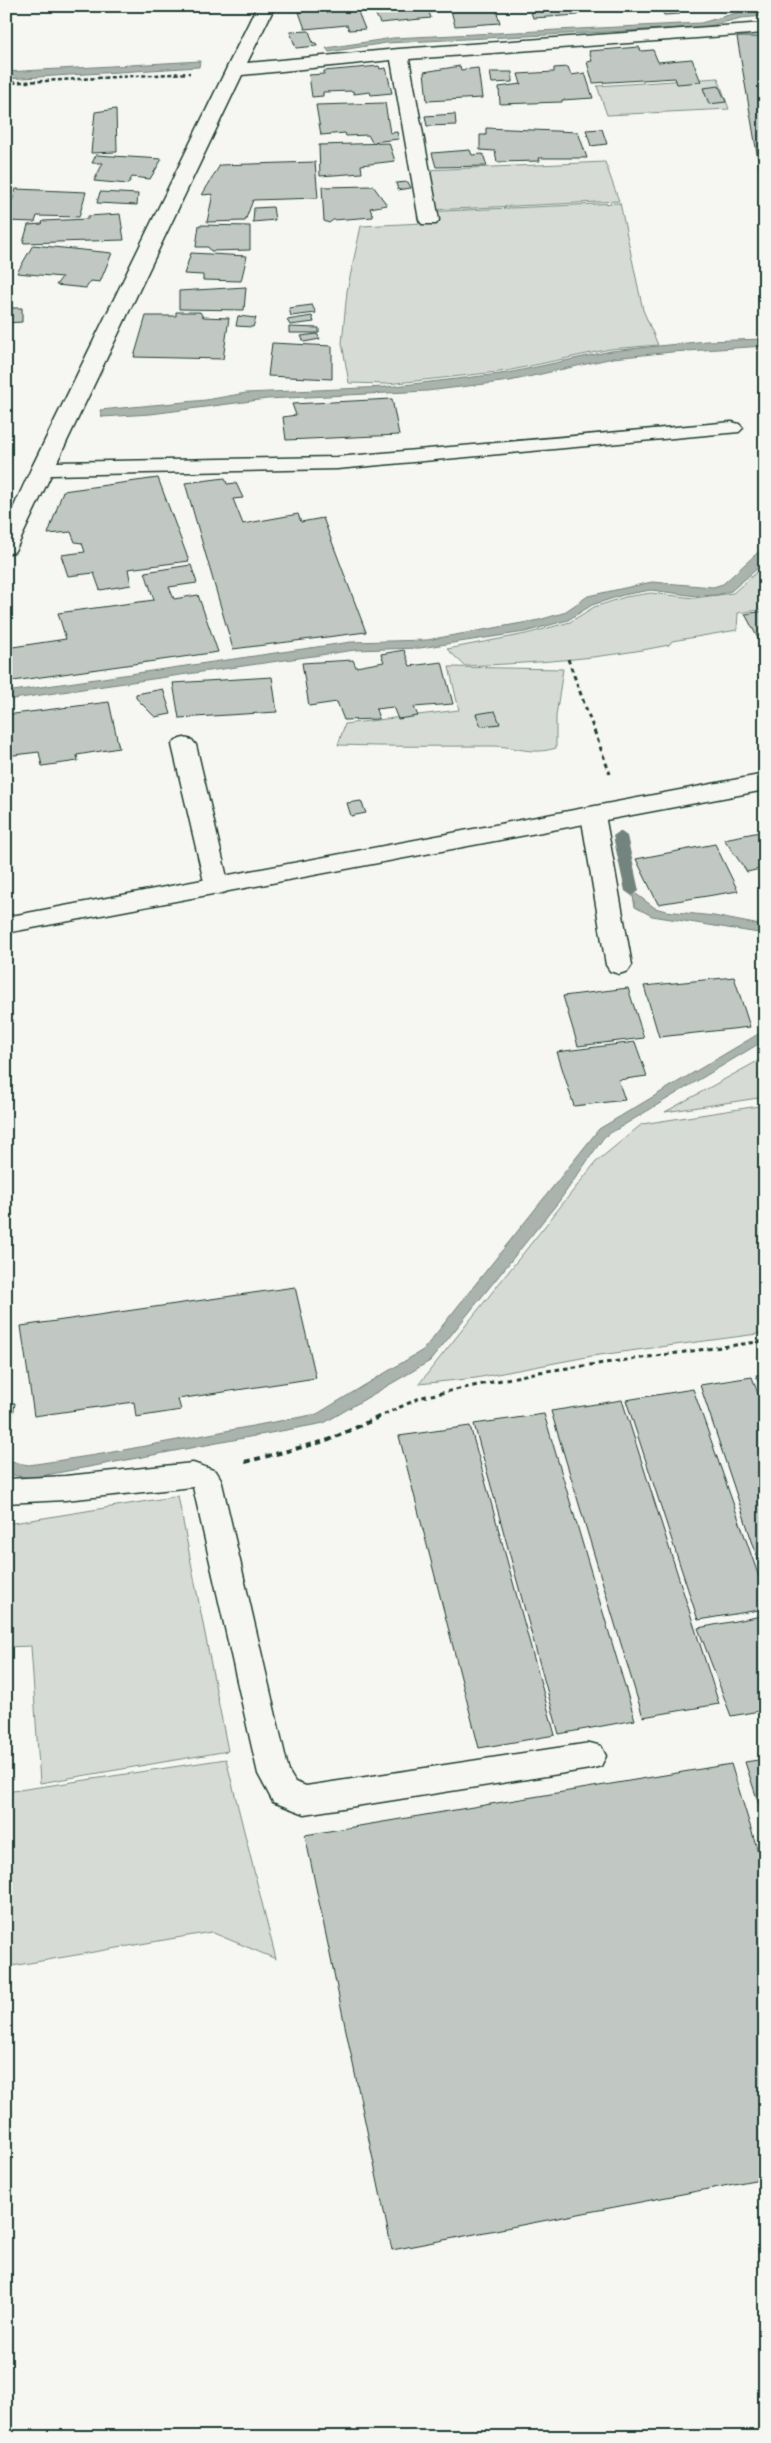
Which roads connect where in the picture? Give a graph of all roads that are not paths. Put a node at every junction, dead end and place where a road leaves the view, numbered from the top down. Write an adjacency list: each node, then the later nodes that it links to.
1 (266, 6): 4 (street)
2 (765, 28): 3 (street)
3 (399, 54): 4 (street); 5 (street)
4 (235, 70): 7 (street)
5 (429, 220)
6 (732, 428): 7 (street)
7 (42, 469): 8 (street)
8 (6, 547)
9 (184, 745): 12 (street)
10 (765, 782): 11 (street)
11 (593, 814): 12 (street); 14 (street)
12 (217, 886): 13 (street)
13 (6, 925)
14 (620, 966)
15 (6, 1491): 16 (street)
16 (590, 1756)

